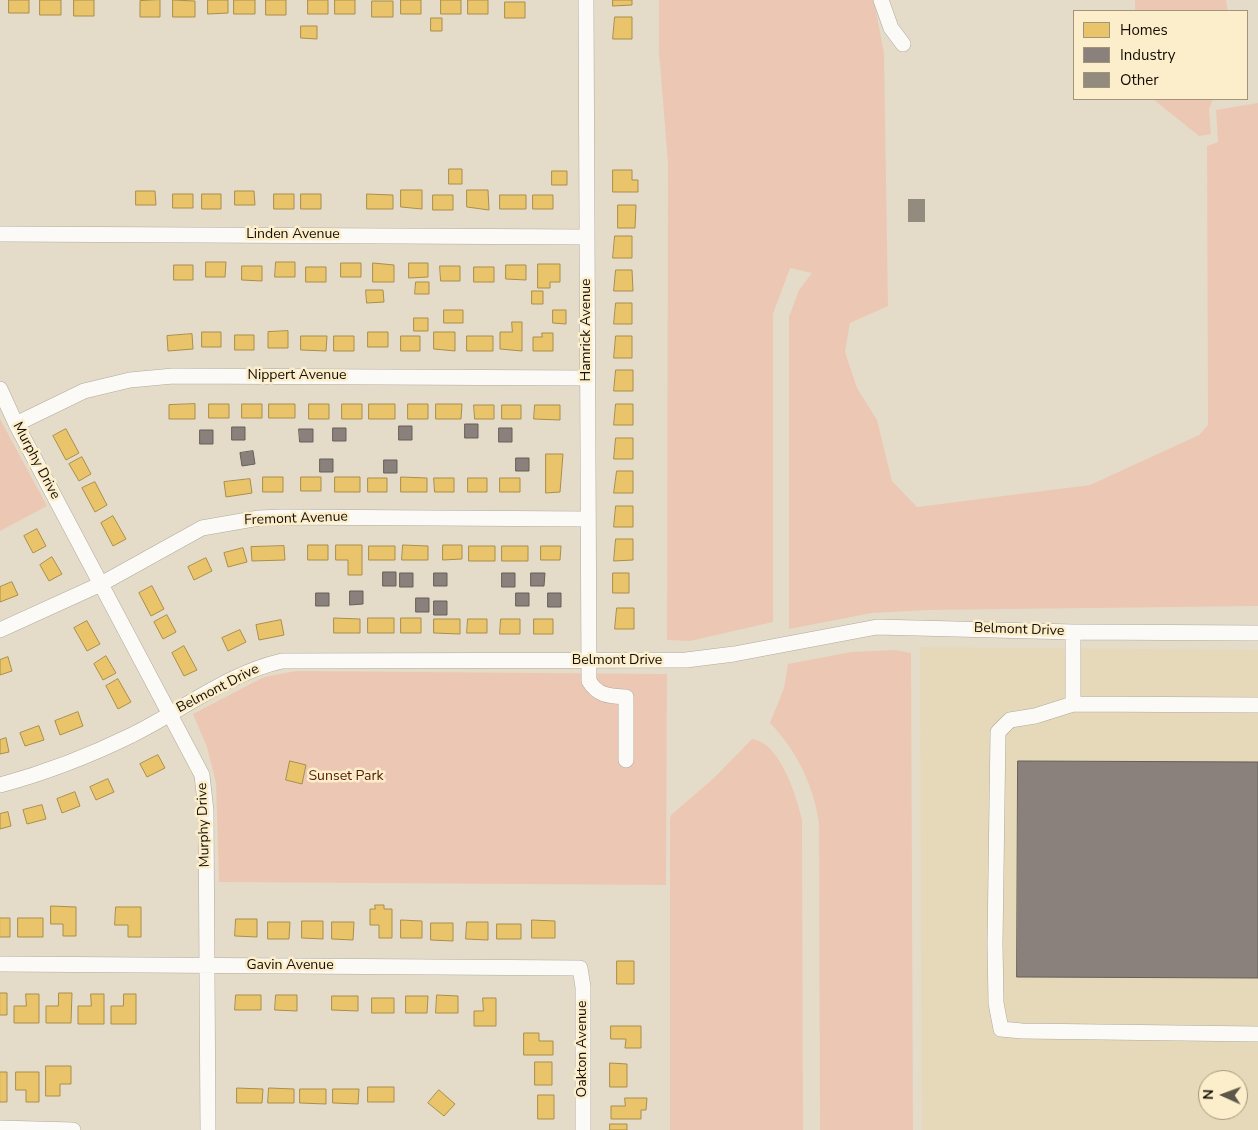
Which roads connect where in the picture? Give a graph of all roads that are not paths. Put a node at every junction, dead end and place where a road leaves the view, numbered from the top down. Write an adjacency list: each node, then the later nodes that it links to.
1 (586, 0): 5 (street, Hamrick Avenue)
2 (881, 0): 3 (street)
3 (903, 44)
4 (0, 234): 5 (street, Linden Avenue)
5 (587, 237): 6 (street, Hamrick Avenue)
6 (587, 378): 8 (street, Nippert Avenue); 9 (street, Hamrick Avenue)
7 (0, 389): 8 (street, Murphy Drive)
8 (16, 424): 10 (street, Murphy Drive)
9 (587, 519): 10 (street, Fremont Avenue); 14 (street, Hamrick Avenue)
10 (100, 584): 11 (street, Fremont Avenue); 17 (street, Murphy Drive)
11 (0, 630)
12 (1073, 632): 13 (street, Belmont Drive); 14 (street, Belmont Drive); 15 (street)
13 (1258, 634)
14 (589, 661): 17 (street, Belmont Drive); 18 (street, Hamrick Avenue)
15 (1073, 704): 16 (street); 23 (street)
16 (1258, 705)
17 (171, 712): 19 (street, Belmont Drive); 21 (street, Murphy Drive)
18 (626, 760)
19 (0, 785)
20 (0, 964): 21 (street, Gavin Avenue)
21 (207, 966): 22 (street, Gavin Avenue); 26 (street, Murphy Drive)
22 (580, 968): 27 (street, Oakton Avenue)
23 (1258, 1034)
24 (0, 1128): 25 (street)
25 (73, 1130)
26 (208, 1130)
27 (583, 1130)

